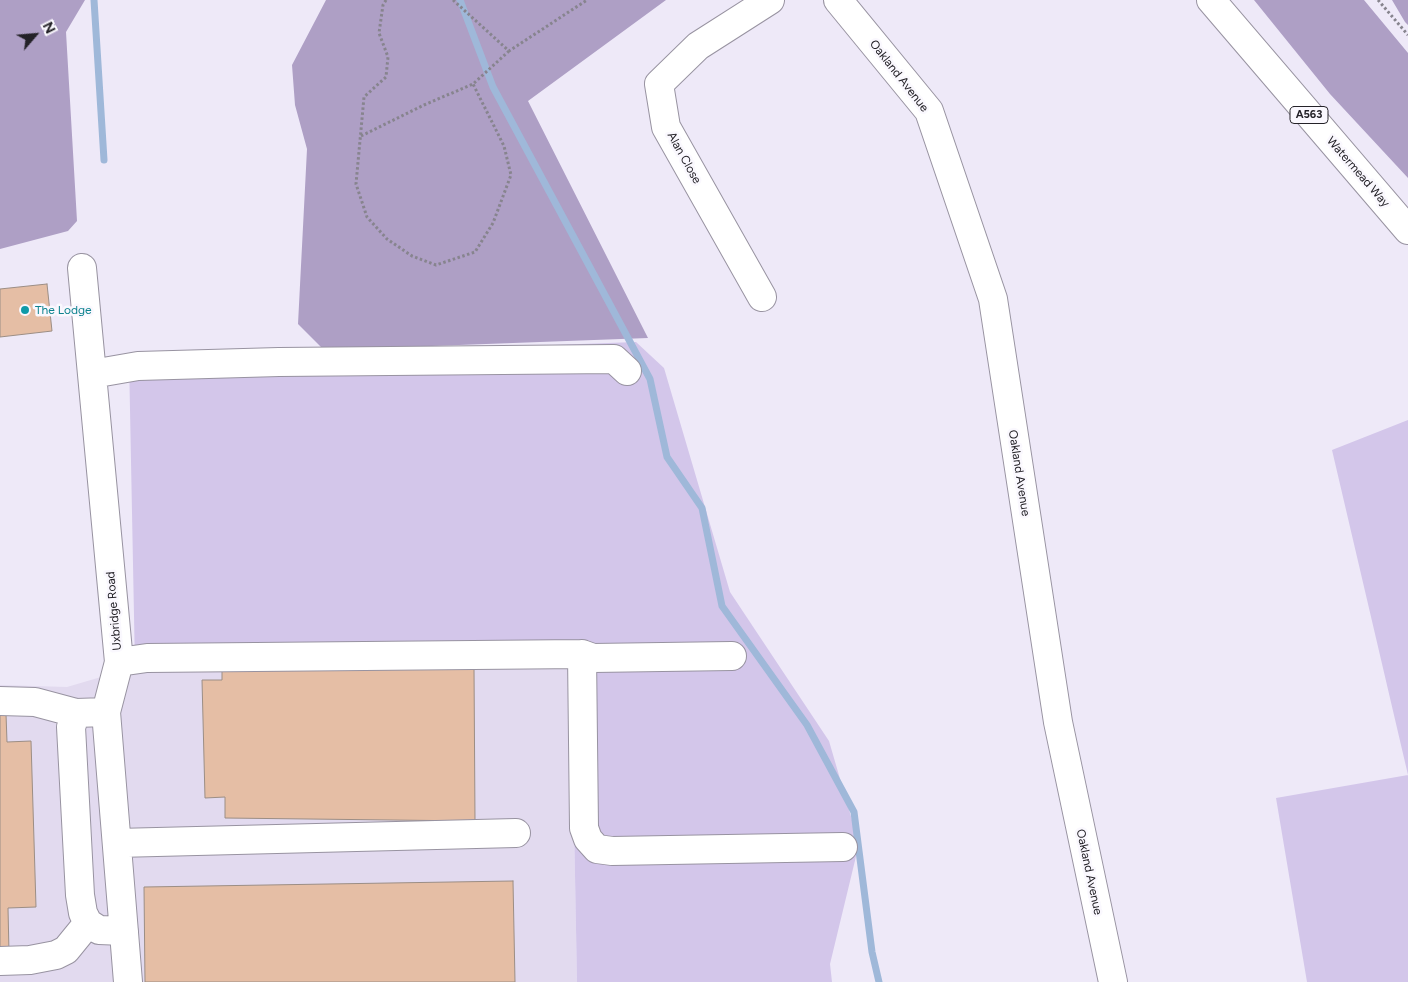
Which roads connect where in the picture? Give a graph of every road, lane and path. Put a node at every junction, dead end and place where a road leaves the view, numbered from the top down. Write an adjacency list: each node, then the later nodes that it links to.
1 (386, 0): 11 (path)
2 (453, 0): 9 (path)
3 (587, 0): 9 (path)
4 (770, 0): 14 (main road, Alan Close)
5 (838, 0): 30 (main road, Oakland Avenue)
6 (1211, 0): 12 (main road, Watermead Way / A563)
7 (1378, 0): 8 (path)
8 (1408, 35)
9 (509, 51): 10 (path)
10 (473, 84): 11 (path); 11 (path)
11 (360, 136)
12 (1408, 230)
13 (82, 268): 16 (main road, Uxbridge Road)
14 (762, 297)
15 (627, 371): 16 (main road)
16 (92, 374): 19 (main road, Uxbridge Road)
17 (582, 654): 18 (main road); 19 (main road); 25 (main road)
18 (732, 656)
19 (119, 662): 21 (main road, Uxbridge Road)
20 (0, 701): 22 (main road)
21 (106, 712): 22 (main road); 24 (main road, Uxbridge Road)
22 (76, 714): 26 (main road)
23 (516, 833): 24 (main road)
24 (117, 843): 27 (main road, Uxbridge Road)
25 (843, 847)
26 (88, 923): 27 (main road); 28 (main road)
27 (124, 931): 29 (main road, Uxbridge Road)
28 (0, 961)
29 (128, 982)
30 (1113, 982)

